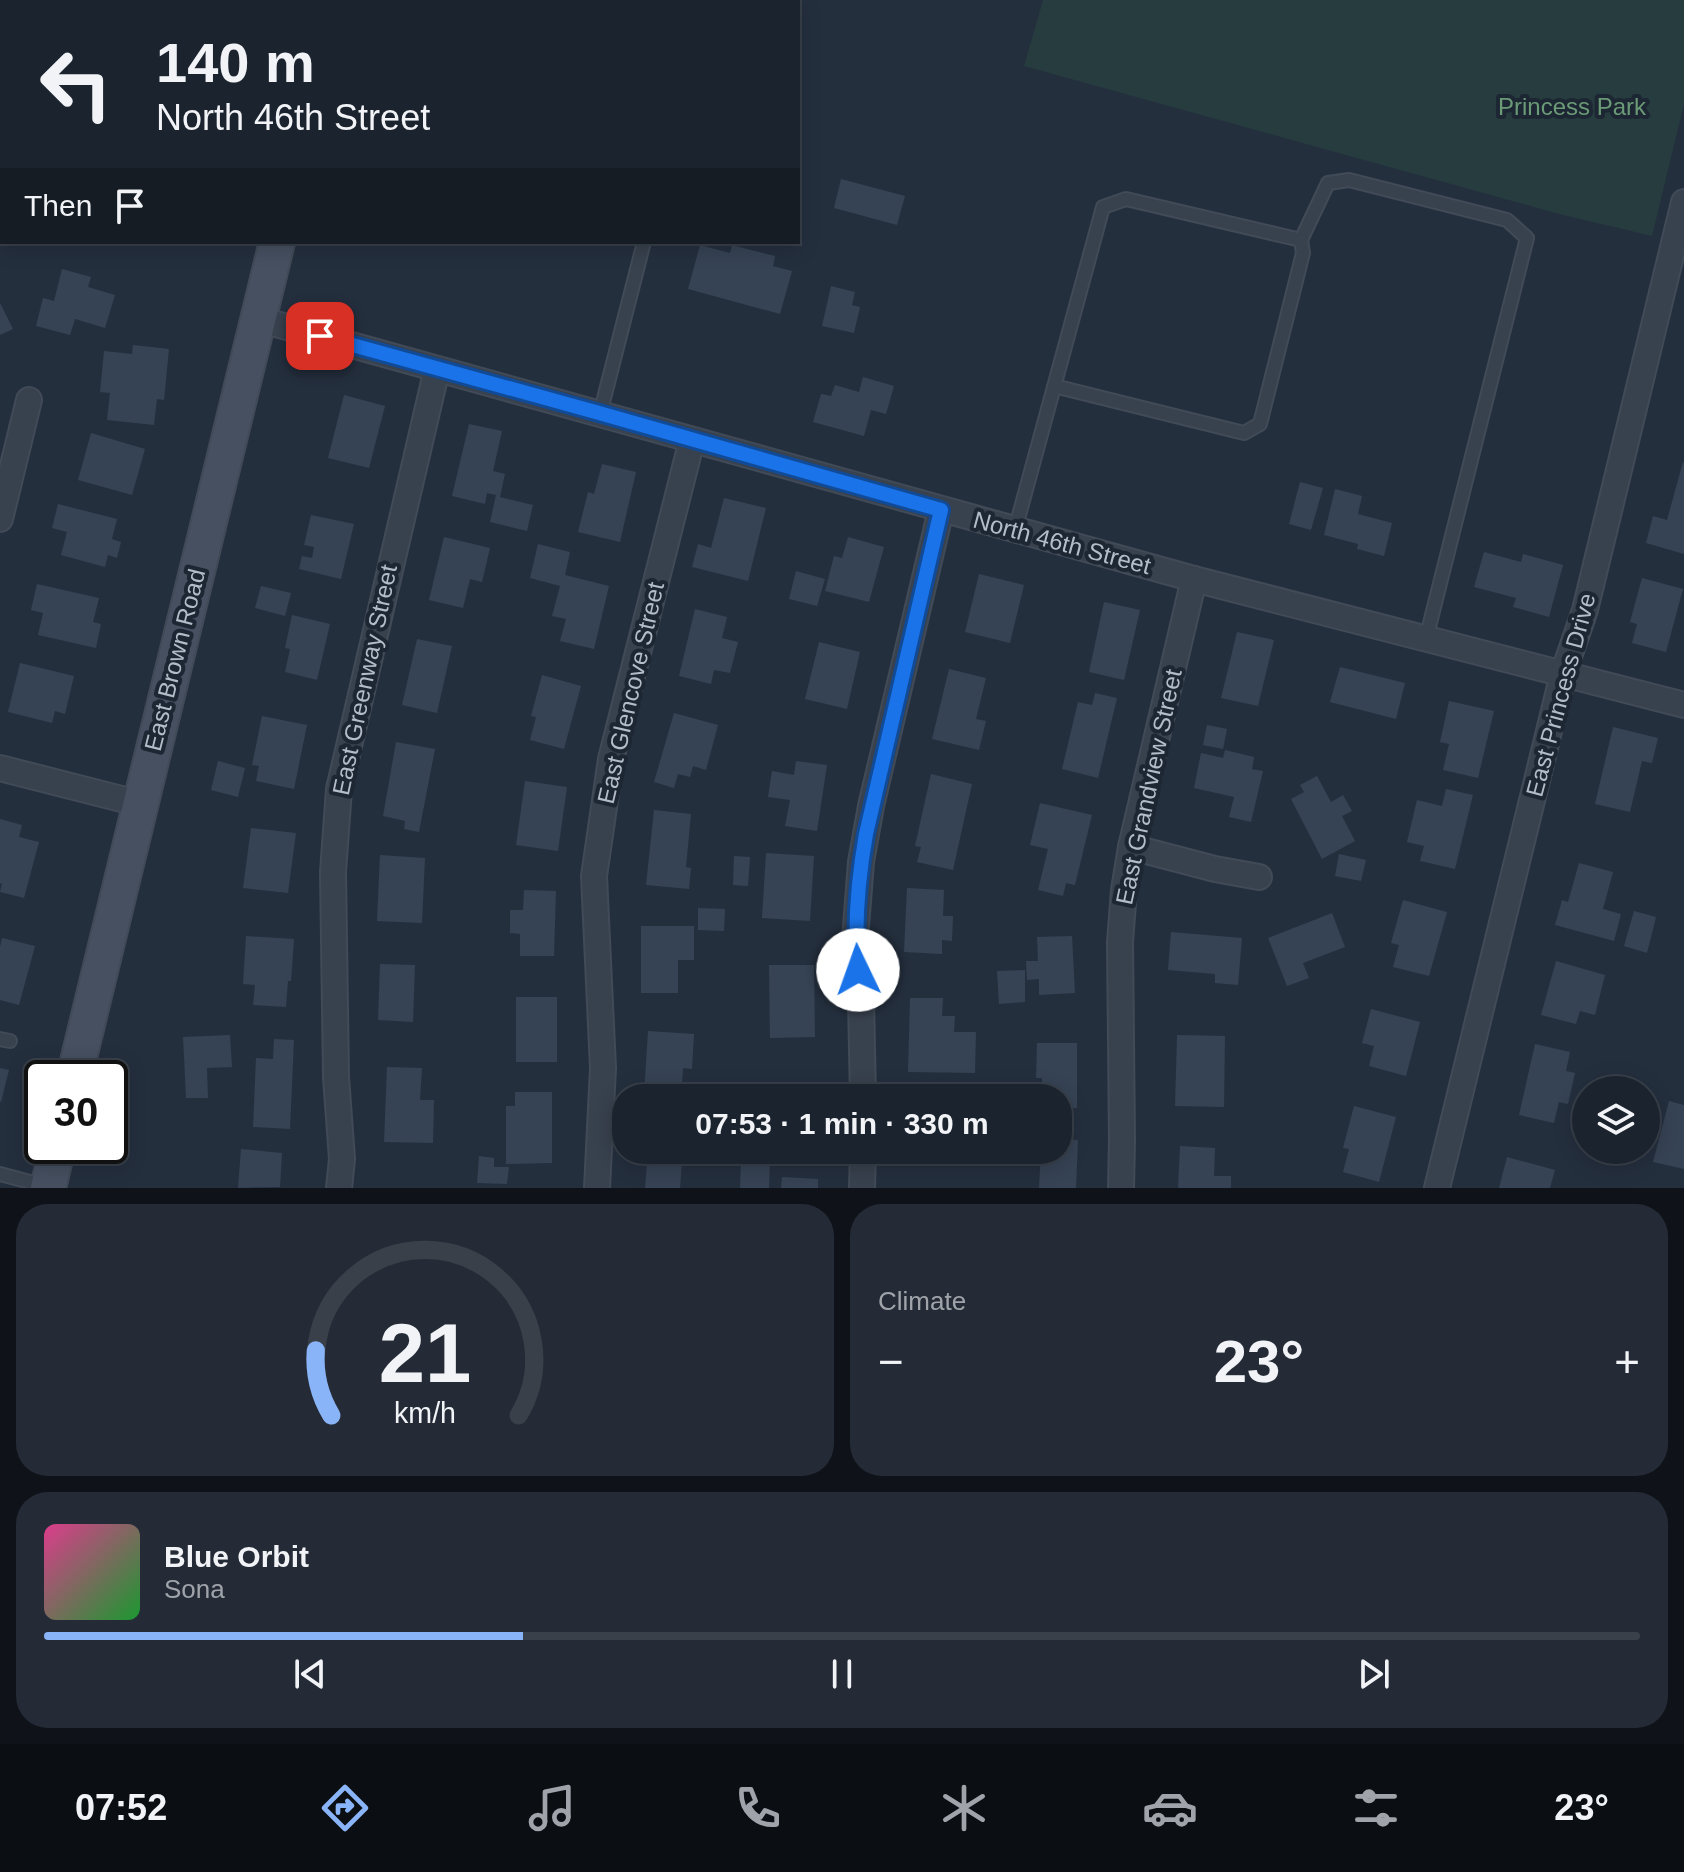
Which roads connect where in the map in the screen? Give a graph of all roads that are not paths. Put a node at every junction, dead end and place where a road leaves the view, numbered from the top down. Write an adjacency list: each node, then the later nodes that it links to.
1 (1684, 202): 16 (street, East Princess Drive)
2 (1301, 240): 7 (lane); 7 (lane); 15 (lane)
3 (277, 244): 5 (main road, East Brown Road)
4 (643, 244): 9 (lane)
5 (258, 319): 6 (street, North 46th Street); 19 (main road, East Brown Road)
6 (437, 369): 9 (street, North 46th Street); 28 (street, East Greenway Street)
7 (1054, 386): 13 (lane)
8 (29, 400): 12 (street)
9 (600, 414): 10 (street, North 46th Street)
10 (692, 440): 11 (street, North 46th Street); 29 (street, East Glencove Street)
11 (941, 510): 13 (street, North 46th Street); 23 (street)
12 (0, 519)
13 (1015, 530): 14 (street, North 46th Street)
14 (1194, 579): 15 (street, North 46th Street); 20 (street, East Grandview Street)
15 (1426, 639): 16 (street, North 46th Street)
16 (1563, 674): 17 (street, North 46th Street); 32 (street, East Princess Drive)
17 (1684, 705)
18 (0, 768): 19 (street)
19 (141, 804): 22 (main road, East Brown Road)
20 (1131, 847): 21 (street); 31 (street, East Grandview Street)
21 (1259, 877)
22 (78, 1060)
23 (863, 1084)
24 (54, 1164): 27 (main road)
25 (863, 1164): 30 (street)
26 (0, 1174): 27 (lane)
27 (48, 1187)
28 (339, 1188)
29 (597, 1188)
30 (862, 1188)
31 (1121, 1188)
32 (1437, 1188)

